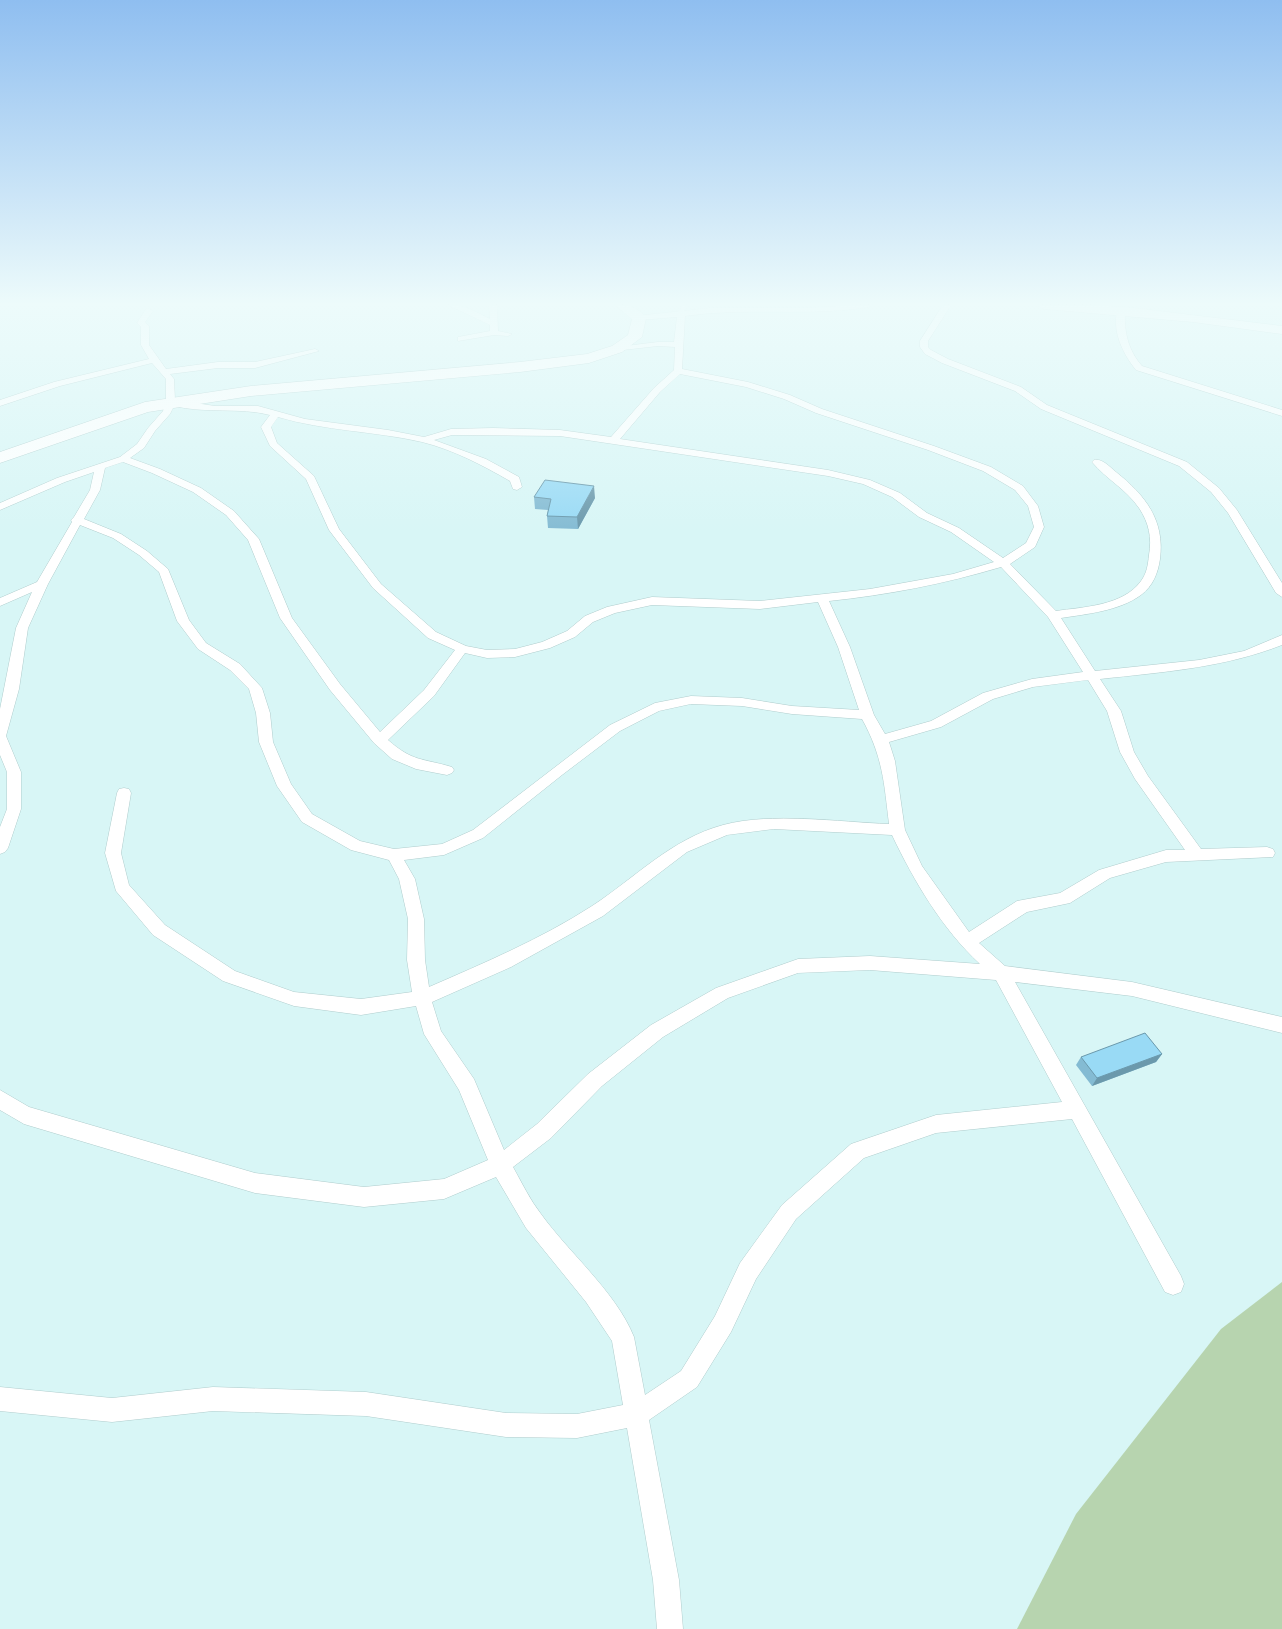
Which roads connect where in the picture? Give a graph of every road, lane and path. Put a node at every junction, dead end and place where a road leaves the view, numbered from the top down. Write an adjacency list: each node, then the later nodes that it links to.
1 (68, 381): 9 (street)
2 (171, 381): 8 (street)
3 (355, 381): 8 (highway)
4 (667, 381): 13 (street)
5 (728, 381): 21 (street)
6 (997, 381): 23 (street)
7 (1184, 381): 10 (street)
8 (171, 402): 11 (street); 14 (highway); 15 (street)
9 (0, 403)
10 (1282, 413)
11 (275, 415): 12 (street); 28 (street)
12 (424, 440): 13 (street); 18 (street)
13 (614, 440): 21 (street)
14 (0, 458)
15 (123, 459): 17 (street); 32 (street)
16 (1097, 462): 26 (street)
17 (100, 468): 19 (street); 20 (street)
18 (517, 487)
19 (0, 507)
20 (76, 520): 22 (street); 39 (street)
21 (1003, 563): 24 (street); 26 (street)
22 (42, 584): 25 (street); 31 (street)
23 (1282, 593)
24 (822, 599): 28 (street); 30 (street)
25 (0, 602)
26 (1053, 615): 29 (street)
27 (1282, 639): 29 (street)
28 (462, 649): 32 (street)
29 (1092, 675): 33 (street); 40 (street)
30 (867, 715): 33 (street); 39 (street)
31 (0, 737): 37 (street)
32 (379, 740): 34 (street)
33 (881, 740): 36 (street)
34 (447, 770)
35 (124, 793): 43 (street)
36 (897, 830): 41 (street); 43 (street)
37 (0, 848)
38 (1267, 854): 40 (street)
39 (394, 855): 43 (street)
40 (1197, 855): 41 (street)
41 (967, 942): 42 (street)
42 (1001, 973): 44 (street); 46 (street); 47 (street)
43 (422, 998): 47 (street)
44 (1282, 1025)
45 (0, 1099): 47 (street)
46 (1075, 1110): 48 (street); 50 (street)
47 (500, 1165): 50 (street)
48 (1173, 1284)
49 (0, 1399): 50 (street)
50 (637, 1414): 51 (street)
51 (670, 1629)

